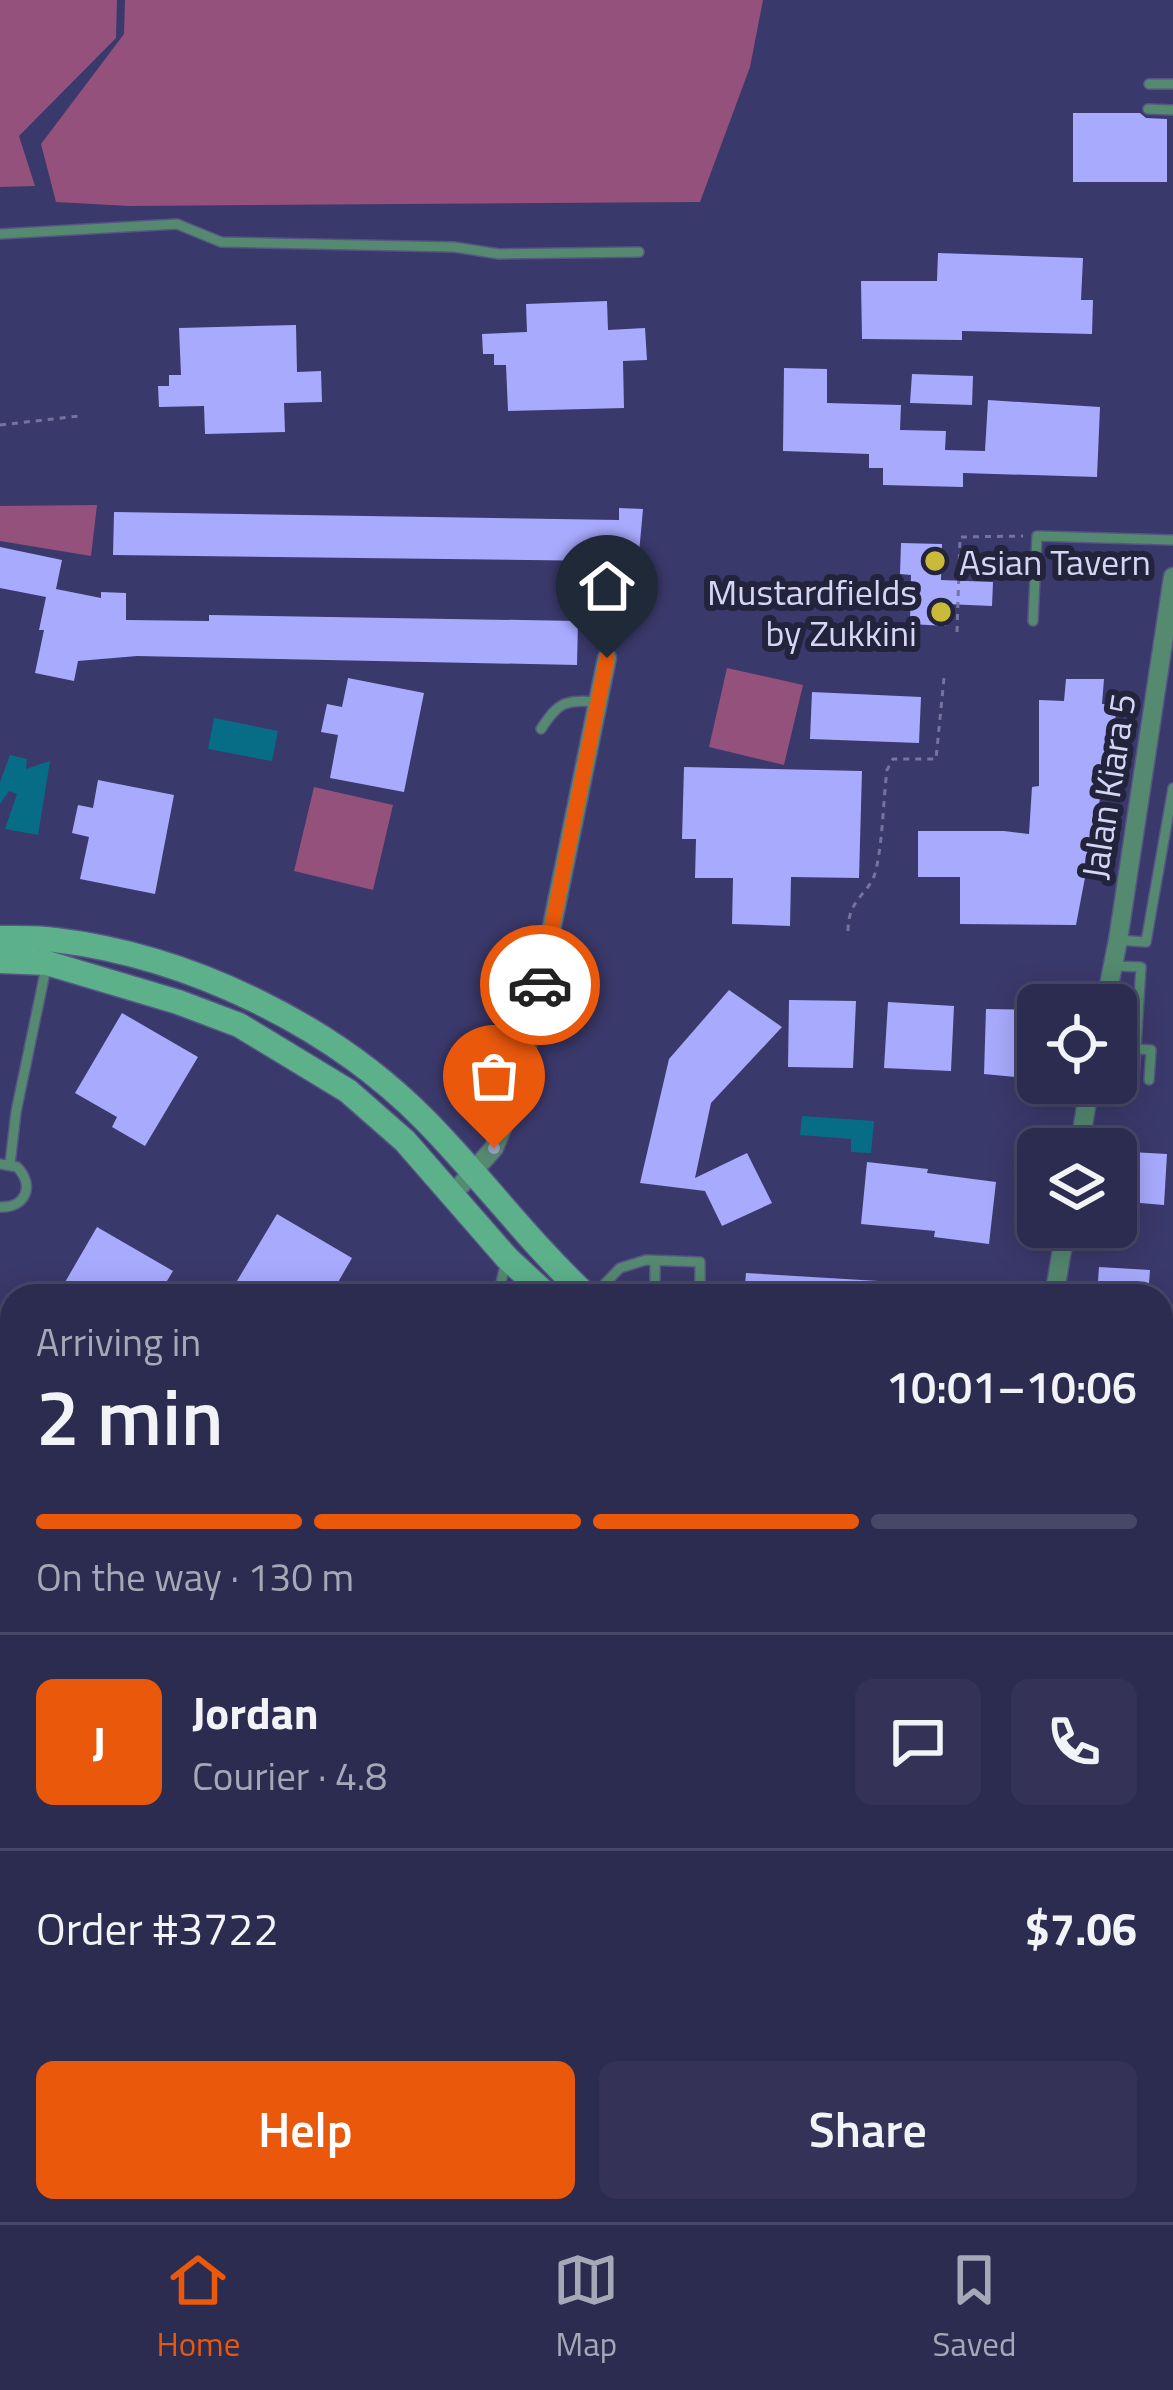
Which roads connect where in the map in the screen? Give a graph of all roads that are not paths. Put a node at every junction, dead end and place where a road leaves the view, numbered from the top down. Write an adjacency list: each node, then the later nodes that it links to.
1 (1149, 84): 2 (lane)
2 (1173, 84)
3 (1148, 109): 4 (lane)
4 (1173, 110)
5 (0, 234): 6 (lane)
6 (639, 252)
7 (1173, 540): 9 (lane)
8 (1173, 577): 15 (street, Jalan Kiara 5)
9 (1033, 621)
10 (607, 658): 11 (street)
11 (598, 702): 12 (lane); 23 (street)
12 (541, 729)
13 (1173, 788): 15 (lane)
14 (0, 938): 16 (main road)
15 (1118, 940): 18 (street, Jalan Kiara 5)
16 (50, 951): 17 (main road); 22 (lane); 23 (main road); 24 (main road)
17 (0, 961)
18 (1112, 966): 19 (street, Jalan Kiara 5); 20 (lane)
19 (1109, 984)
20 (1137, 1049): 21 (lane)
21 (1149, 1080)
22 (5, 1164): 25 (lane)
23 (474, 1173): 24 (street); 31 (main road)
24 (449, 1198): 27 (main road)
25 (0, 1207)
26 (1062, 1248): 35 (street)
27 (507, 1258): 29 (lane); 30 (main road)
28 (655, 1261): 32 (lane); 33 (lane); 34 (lane)
29 (501, 1284)
30 (535, 1284)
31 (577, 1284)
32 (603, 1284)
33 (655, 1284)
34 (699, 1284)
35 (1056, 1284)

